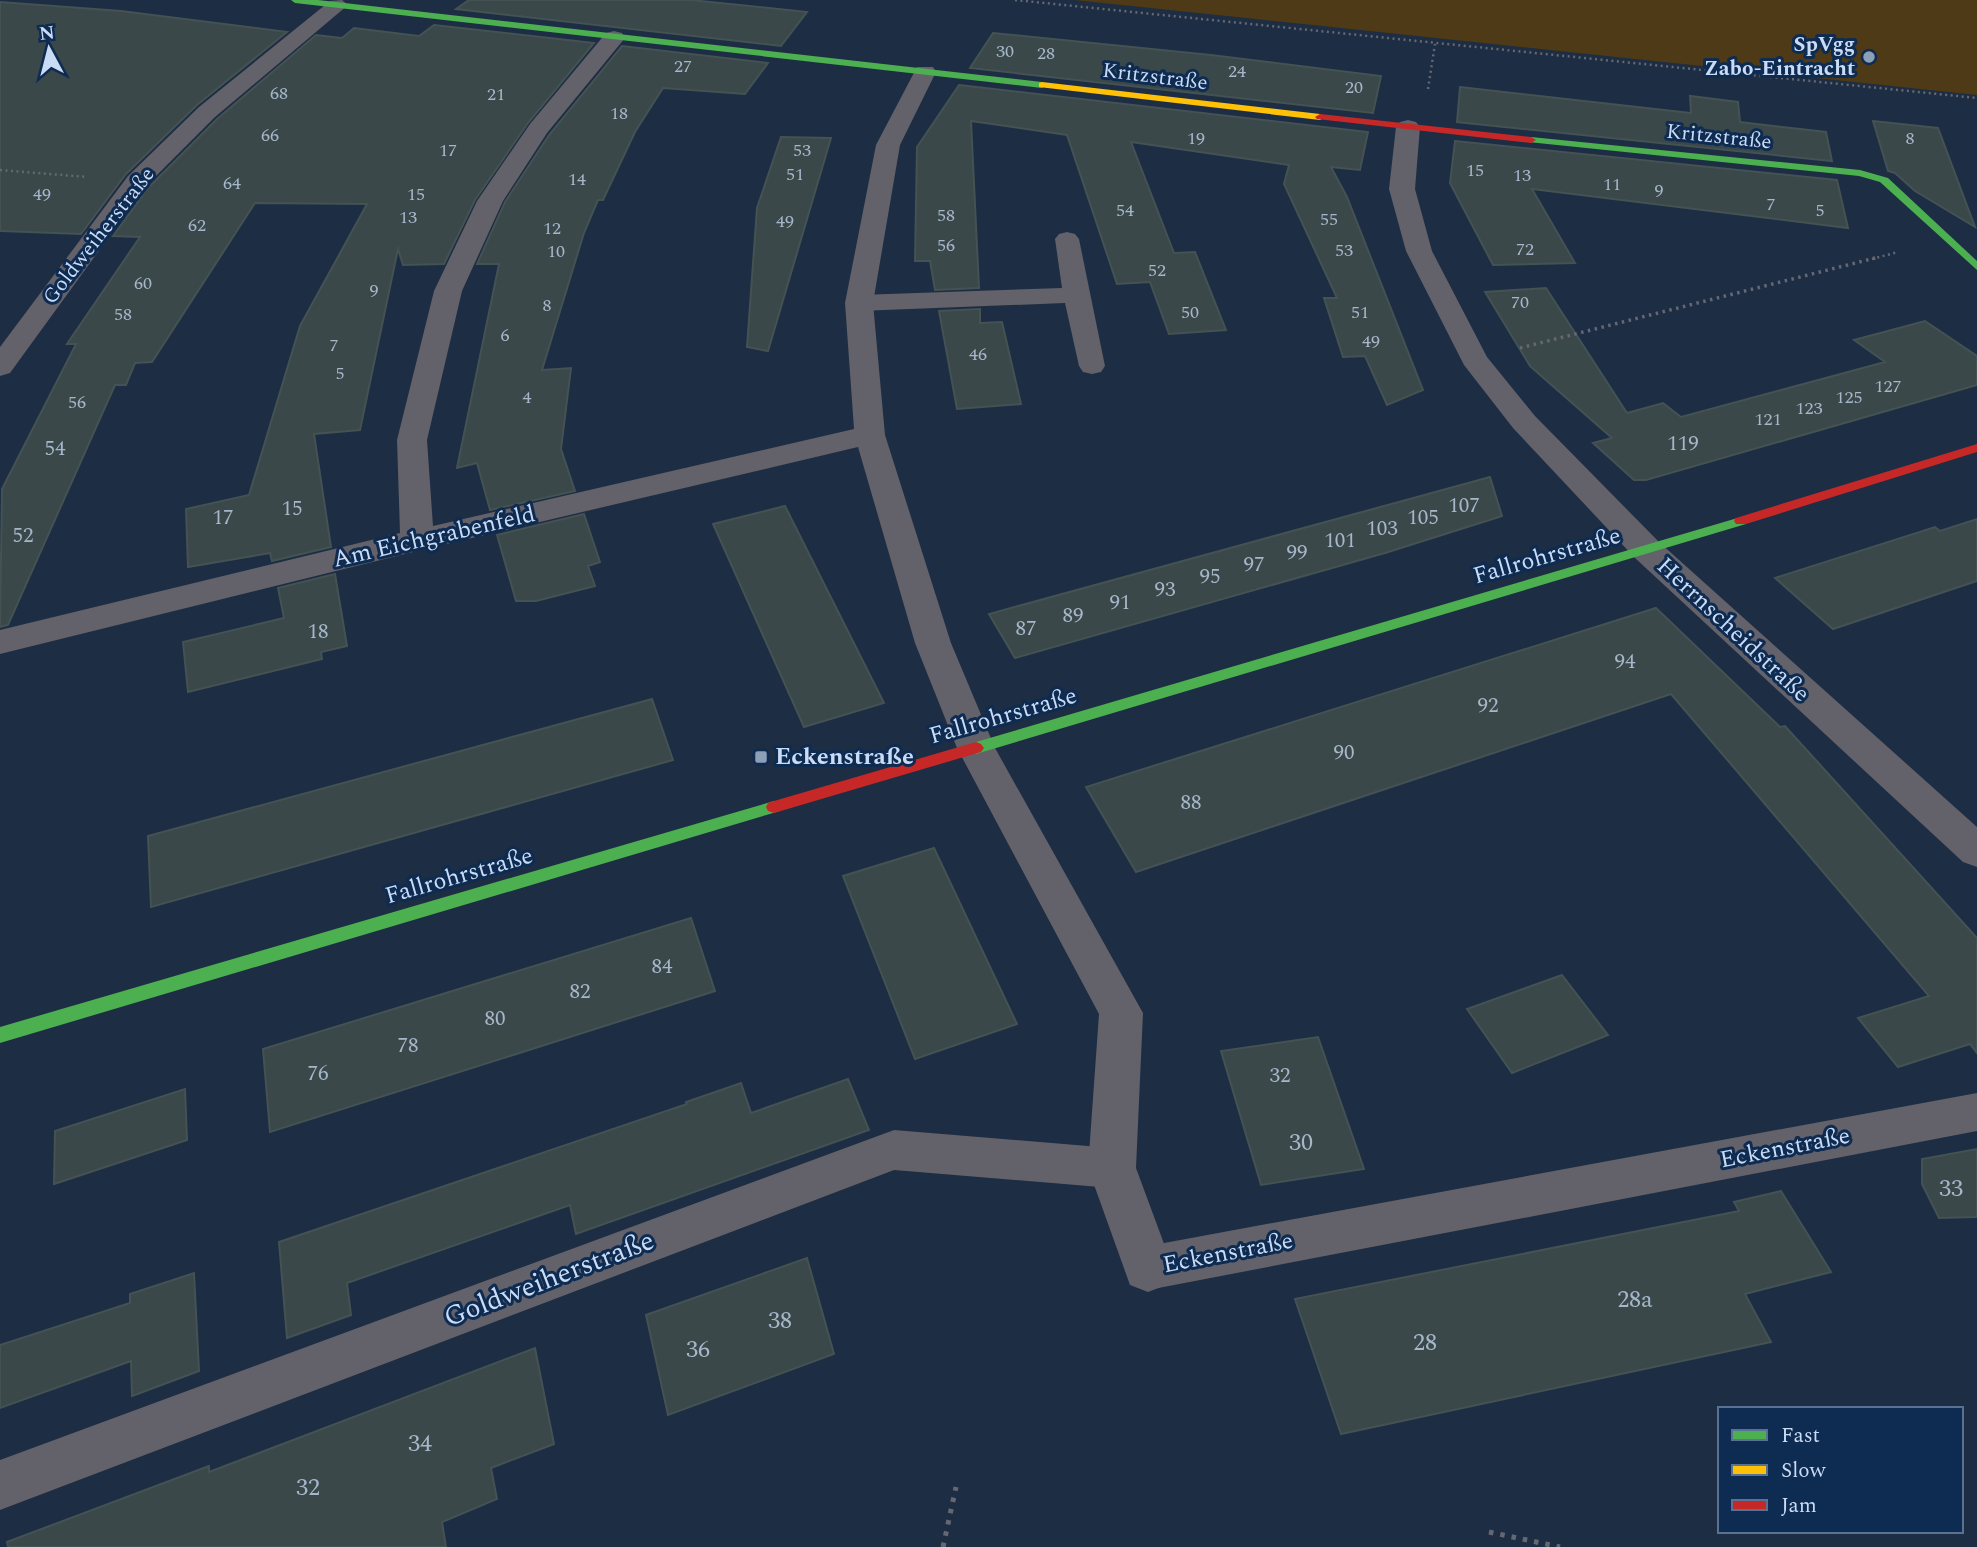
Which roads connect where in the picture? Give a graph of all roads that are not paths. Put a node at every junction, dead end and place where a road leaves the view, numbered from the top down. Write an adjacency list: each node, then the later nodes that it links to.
1 (295, 0): 2 (street, Kritzstraße)
2 (337, 5): 3 (street, Kritzstraße); 11 (street, Goldweiherstraße)
3 (614, 38): 4 (street, Kritzstraße); 14 (street)
4 (925, 72): 5 (street, Kritzstraße); 9 (street, Eckenstraße)
5 (1408, 127): 7 (street, Kritzstraße); 15 (street, Herrnscheidstraße)
6 (1067, 239): 8 (lane)
7 (1977, 267)
8 (1076, 295): 9 (lane); 10 (lane)
9 (859, 303): 12 (street, Eckenstraße)
10 (1092, 366)
11 (0, 367)
12 (870, 435): 14 (street, Am Eichgrabenfeld); 17 (street, Eckenstraße)
13 (1977, 448): 15 (street, Fallrohrstraße)
14 (417, 540): 16 (street, Am Eichgrabenfeld)
15 (1647, 550): 17 (street, Fallrohrstraße); 18 (street, Herrnscheidstraße)
16 (0, 642)
17 (976, 748): 19 (street, Fallrohrstraße); 21 (street, Eckenstraße)
18 (1977, 851)
19 (0, 1034)
20 (1977, 1111): 22 (lane, Eckenstraße)
21 (1112, 1168): 22 (street, Eckenstraße); 23 (lane, Goldweiherstraße)
22 (1147, 1268)
23 (0, 1485)

